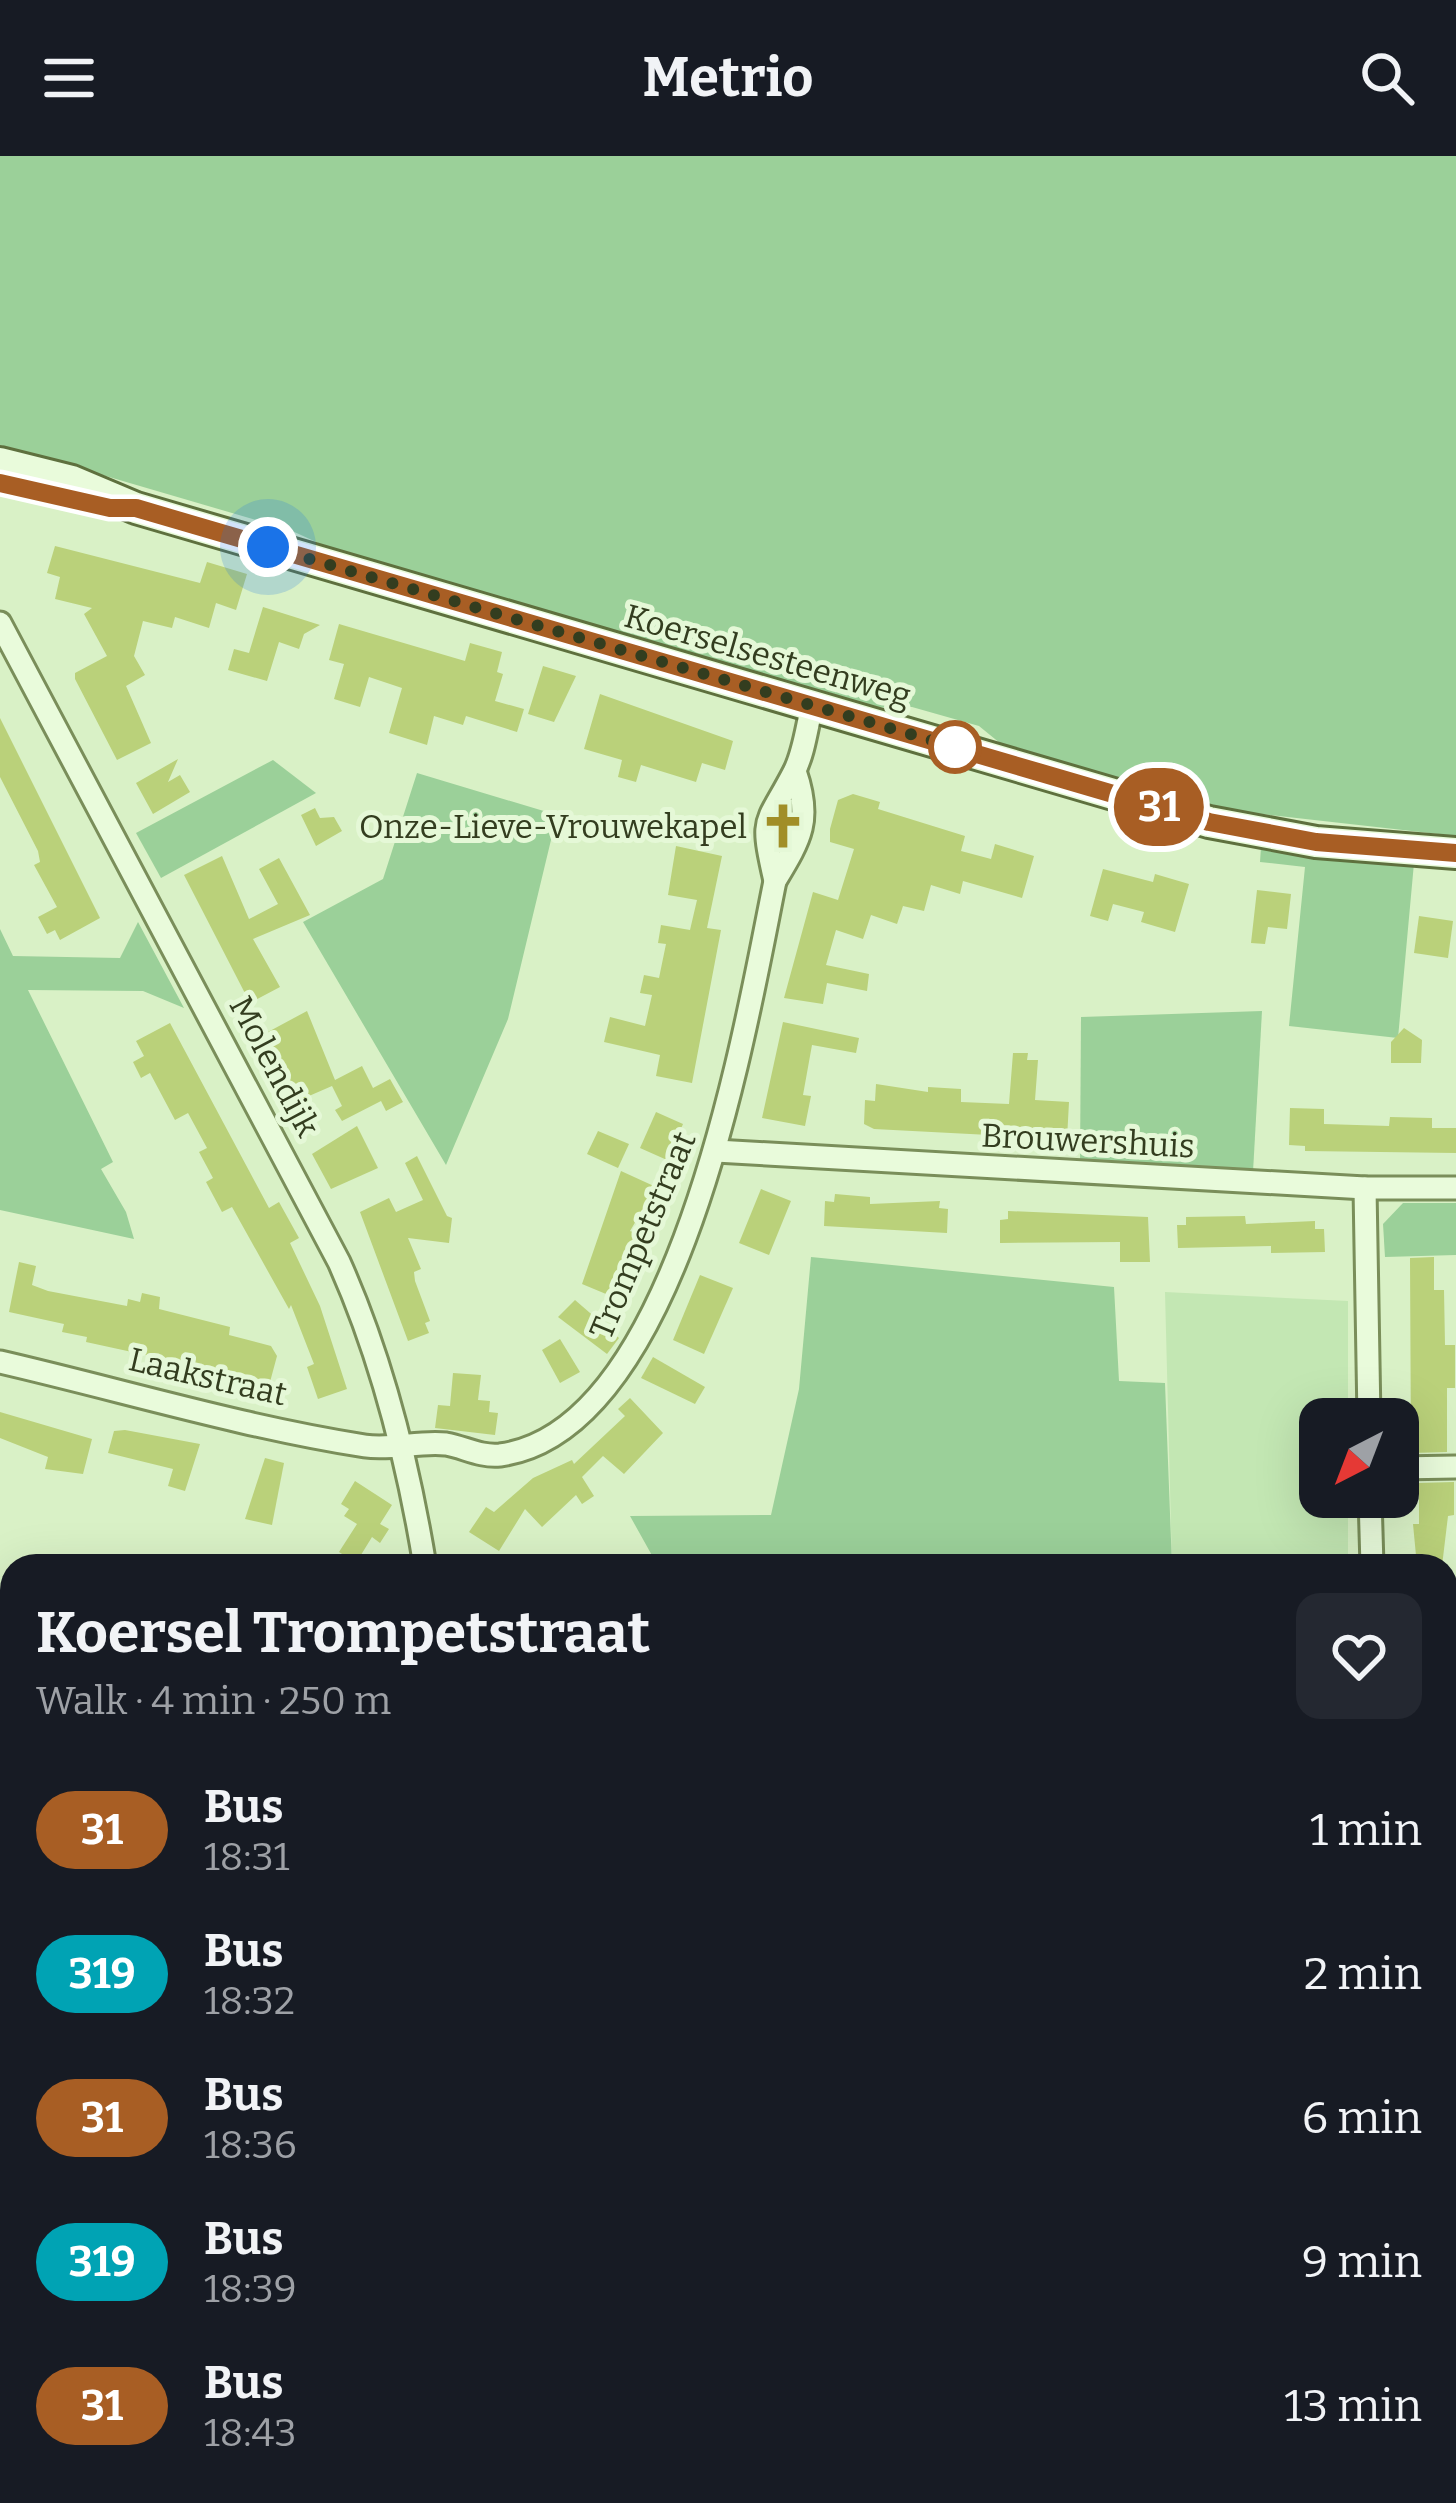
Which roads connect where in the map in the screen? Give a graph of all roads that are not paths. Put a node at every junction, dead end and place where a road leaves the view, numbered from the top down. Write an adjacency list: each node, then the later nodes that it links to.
1 (0, 463): 3 (street, Koerselsesteenweg)
2 (0, 483): 3 (street, Koerselsesteenweg)
3 (136, 508): 5 (street, Koerselsesteenweg)
4 (0, 623): 14 (street, Molendijk)
5 (812, 706): 6 (street, Trompetstraat); 7 (street, Koerselsesteenweg)
6 (794, 771): 8 (street, Trompetstraat); 8 (street, Trompetstraat)
7 (1456, 853)
8 (775, 881): 9 (street, Trompetstraat)
9 (716, 1151): 10 (street, Brouwershuis); 14 (street, Trompetstraat)
10 (1365, 1188): 11 (street, Brouwershuis); 13 (street)
11 (1456, 1188)
12 (0, 1363): 14 (street, Laakstraat)
13 (1369, 1398)
14 (401, 1448): 18 (street, Molendijk)
15 (1419, 1468): 16 (street)
16 (1456, 1468)
17 (1371, 1518): 19 (street)
18 (423, 1554)
19 (1372, 1554)

